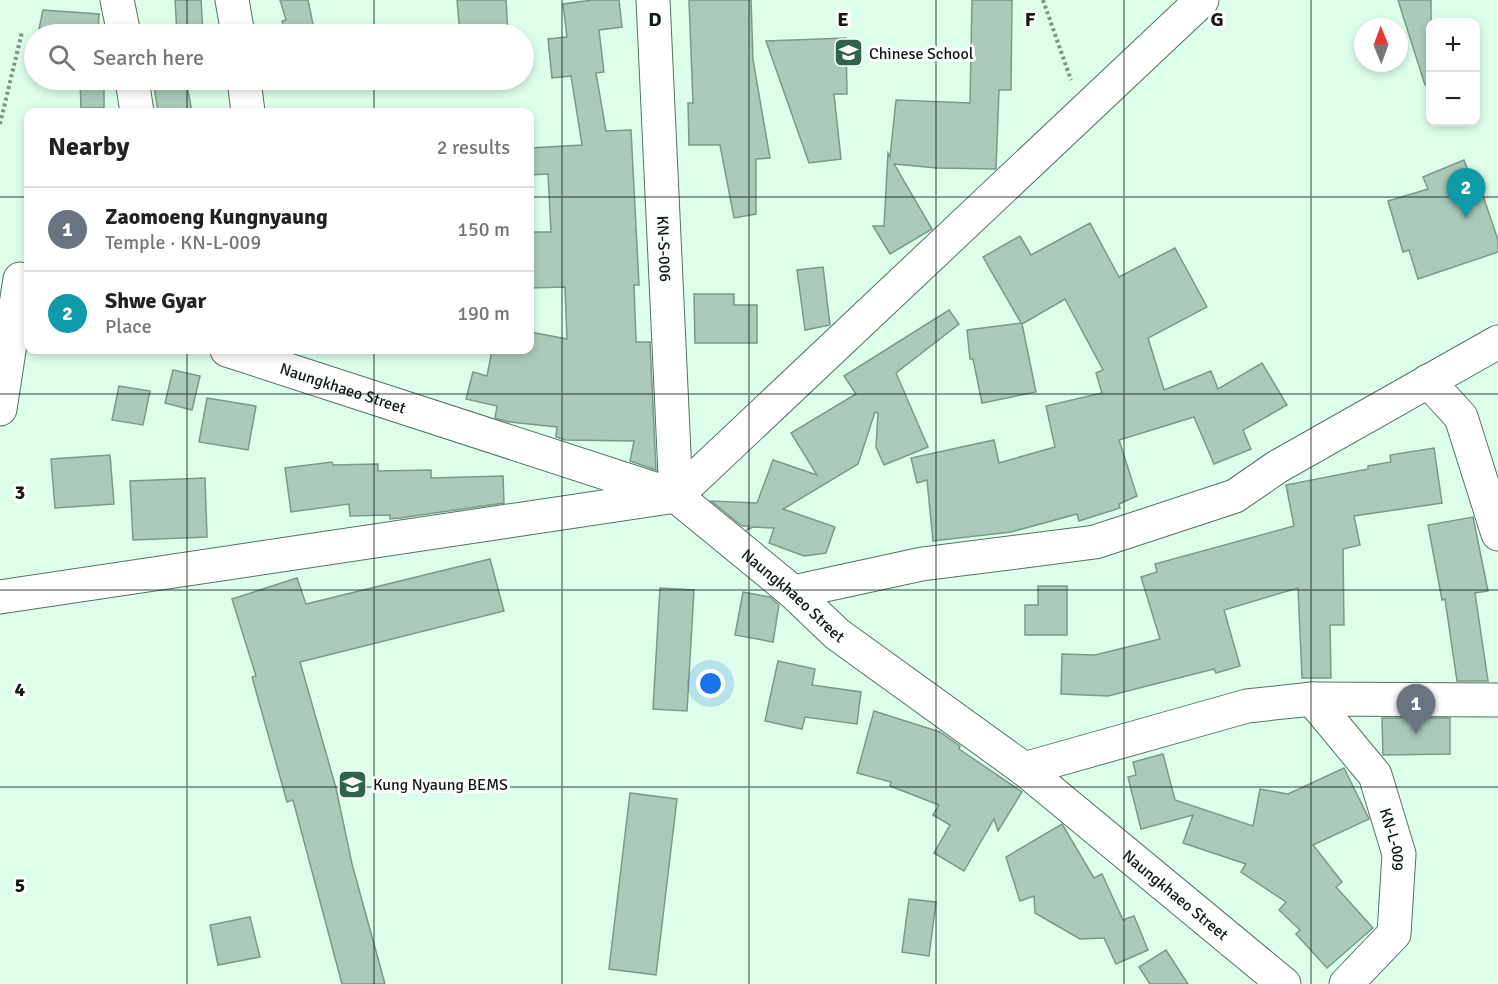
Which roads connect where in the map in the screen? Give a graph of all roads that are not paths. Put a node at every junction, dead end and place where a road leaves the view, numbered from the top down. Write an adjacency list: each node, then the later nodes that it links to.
1 (117, 0): 5 (street)
2 (232, 0): 6 (street)
3 (653, 0): 16 (street, KN-S-006)
4 (1202, 0): 16 (street)
5 (122, 24)
6 (236, 24)
7 (134, 90): 9 (street)
8 (245, 90): 10 (street)
9 (136, 108)
10 (248, 108)
11 (16, 277): 15 (street)
12 (1498, 342): 14 (street)
13 (269, 356): 16 (street, Naungkhaeo Street)
14 (1428, 381): 17 (street); 18 (street)
15 (0, 409)
16 (676, 496): 18 (street, Naungkhaeo Street); 19 (street)
17 (1498, 534)
18 (793, 592): 22 (street, Naungkhaeo Street)
19 (0, 597)
20 (1312, 699): 21 (street); 22 (street); 24 (street, KN-L-009)
21 (1498, 700)
22 (1024, 769): 23 (street, Naungkhaeo Street)
23 (1284, 984)
24 (1346, 984)

